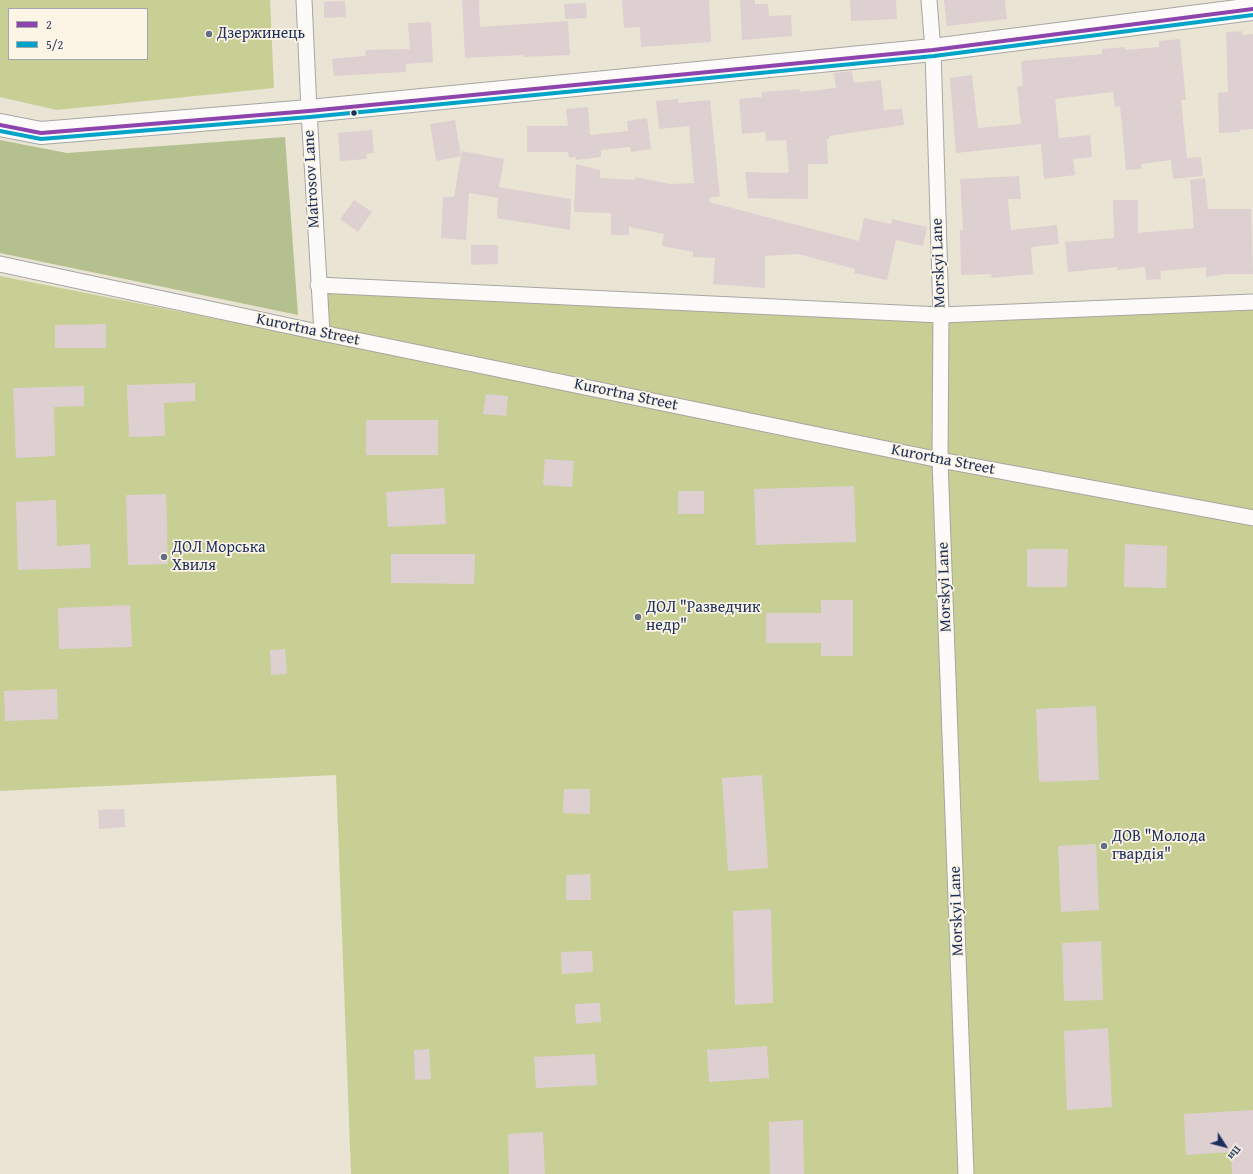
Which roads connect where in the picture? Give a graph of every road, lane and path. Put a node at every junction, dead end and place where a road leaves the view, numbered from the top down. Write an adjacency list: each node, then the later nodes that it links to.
1 (304, 0): 5 (street, Matrosov Lane)
2 (930, 0): 4 (street, Morskyi Lane)
3 (1253, 9): 4 (main road)
4 (933, 50): 5 (main road); 10 (street, Morskyi Lane)
5 (309, 111): 6 (main road); 8 (street, Matrosov Lane)
6 (0, 125)
7 (0, 264): 11 (street, Kurortna Street)
8 (318, 285): 10 (street); 11 (street, Matrosov Lane)
9 (1253, 302): 10 (street)
10 (941, 315): 12 (street, Morskyi Lane)
11 (322, 333): 12 (street, Kurortna Street)
12 (940, 460): 13 (street, Kurortna Street); 14 (street, Morskyi Lane)
13 (1253, 518)
14 (966, 1174)

